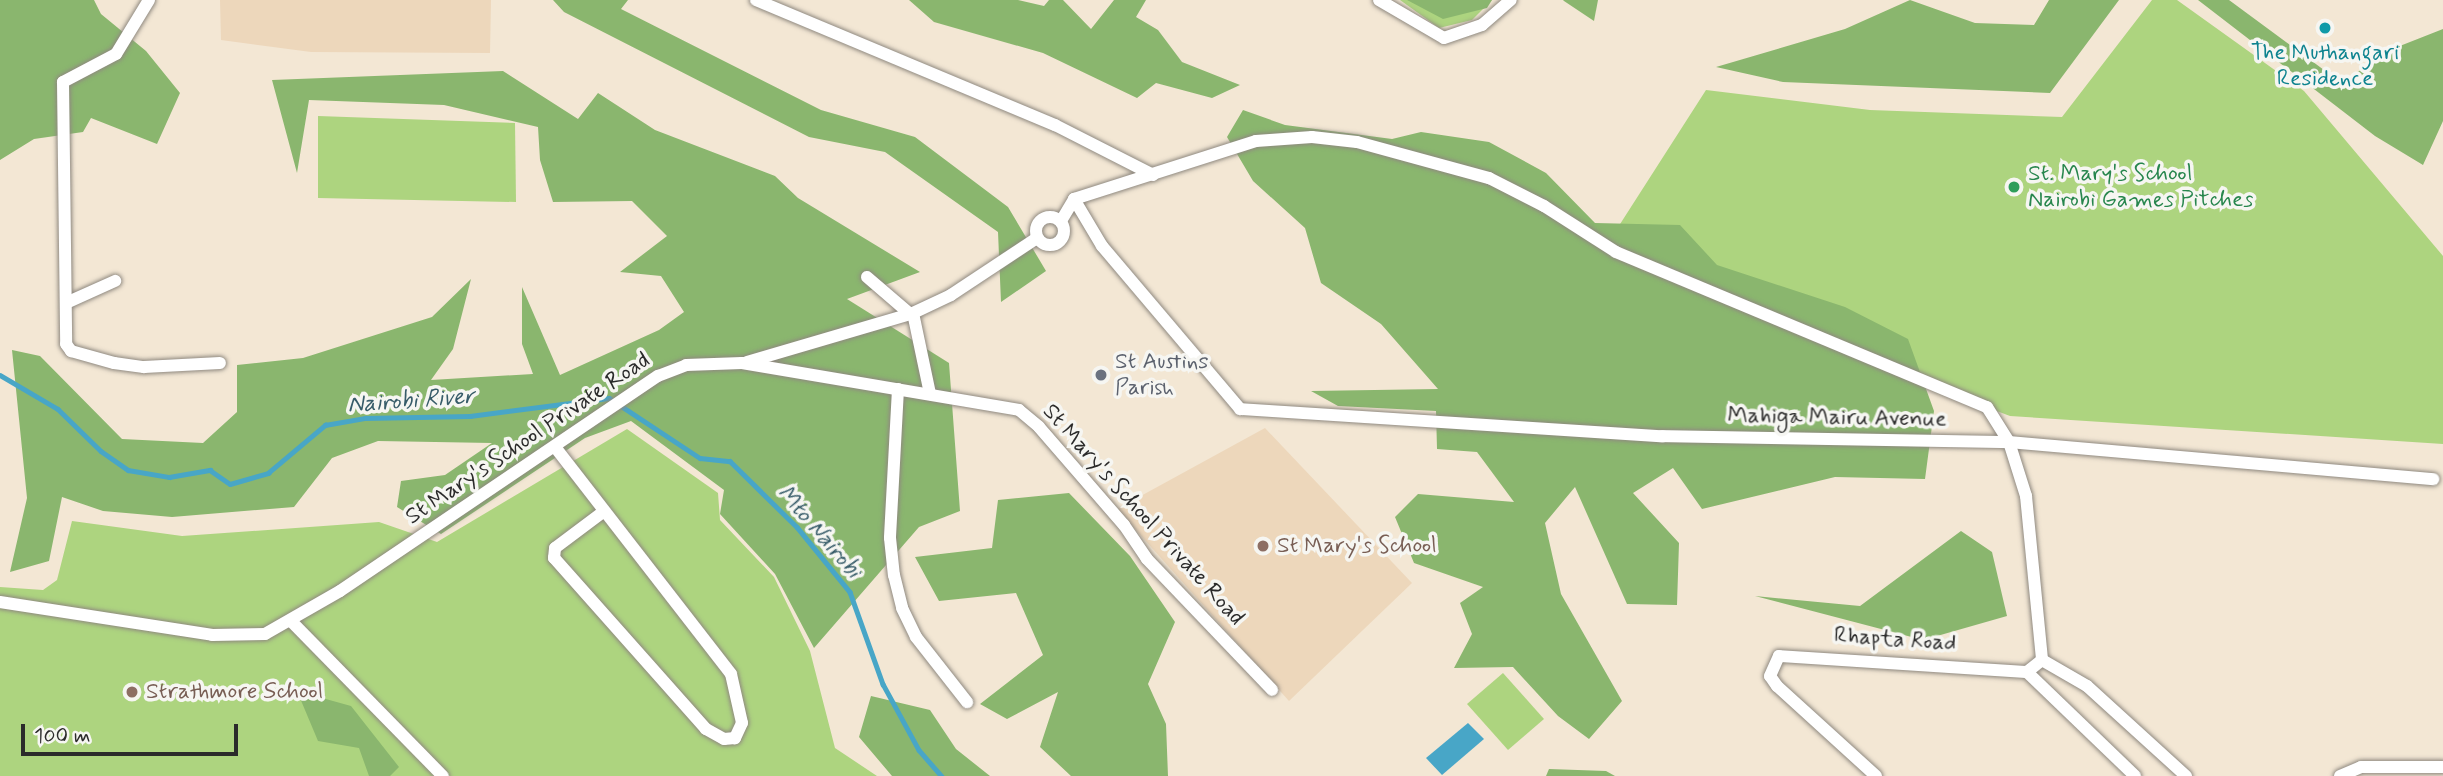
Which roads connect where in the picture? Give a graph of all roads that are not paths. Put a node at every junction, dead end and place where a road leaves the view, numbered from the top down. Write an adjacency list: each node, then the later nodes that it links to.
1 (149, 0): 11 (street)
2 (756, 0): 5 (street)
3 (1379, 0): 4 (street)
4 (1511, 0)
5 (1153, 175): 6 (street); 17 (street)
6 (1074, 199): 7 (street); 17 (street, Mahiga Mairu Avenue)
7 (1061, 221): 8 (street); 8 (street)
8 (1037, 238): 12 (street)
9 (867, 277): 12 (street)
10 (115, 281): 11 (street)
11 (66, 303): 13 (street)
12 (911, 313): 14 (street); 16 (street)
13 (219, 363)
14 (742, 363): 15 (street, St Mary's School Private Road); 18 (street, St Mary's School Private Road)
15 (898, 389): 16 (street, St Mary's School Private Road); 26 (street)
16 (930, 394): 25 (street, St Mary's School Private Road)
17 (2009, 442): 19 (street, Mahiga Mairu Avenue); 23 (street)
18 (555, 447): 20 (street); 22 (street, St Mary's School Private Road)
19 (2433, 479)
20 (603, 512): 20 (street)
21 (0, 602): 22 (street, St Mary's School Private Road)
22 (290, 621): 28 (street)
23 (2042, 660): 24 (street); 31 (street)
24 (2027, 672): 29 (street, Rhapta Road); 30 (street)
25 (1272, 690)
26 (967, 702)
27 (2443, 767): 32 (street)
28 (443, 776)
29 (1877, 776)
30 (2135, 776)
31 (2186, 776)
32 (2340, 776)

